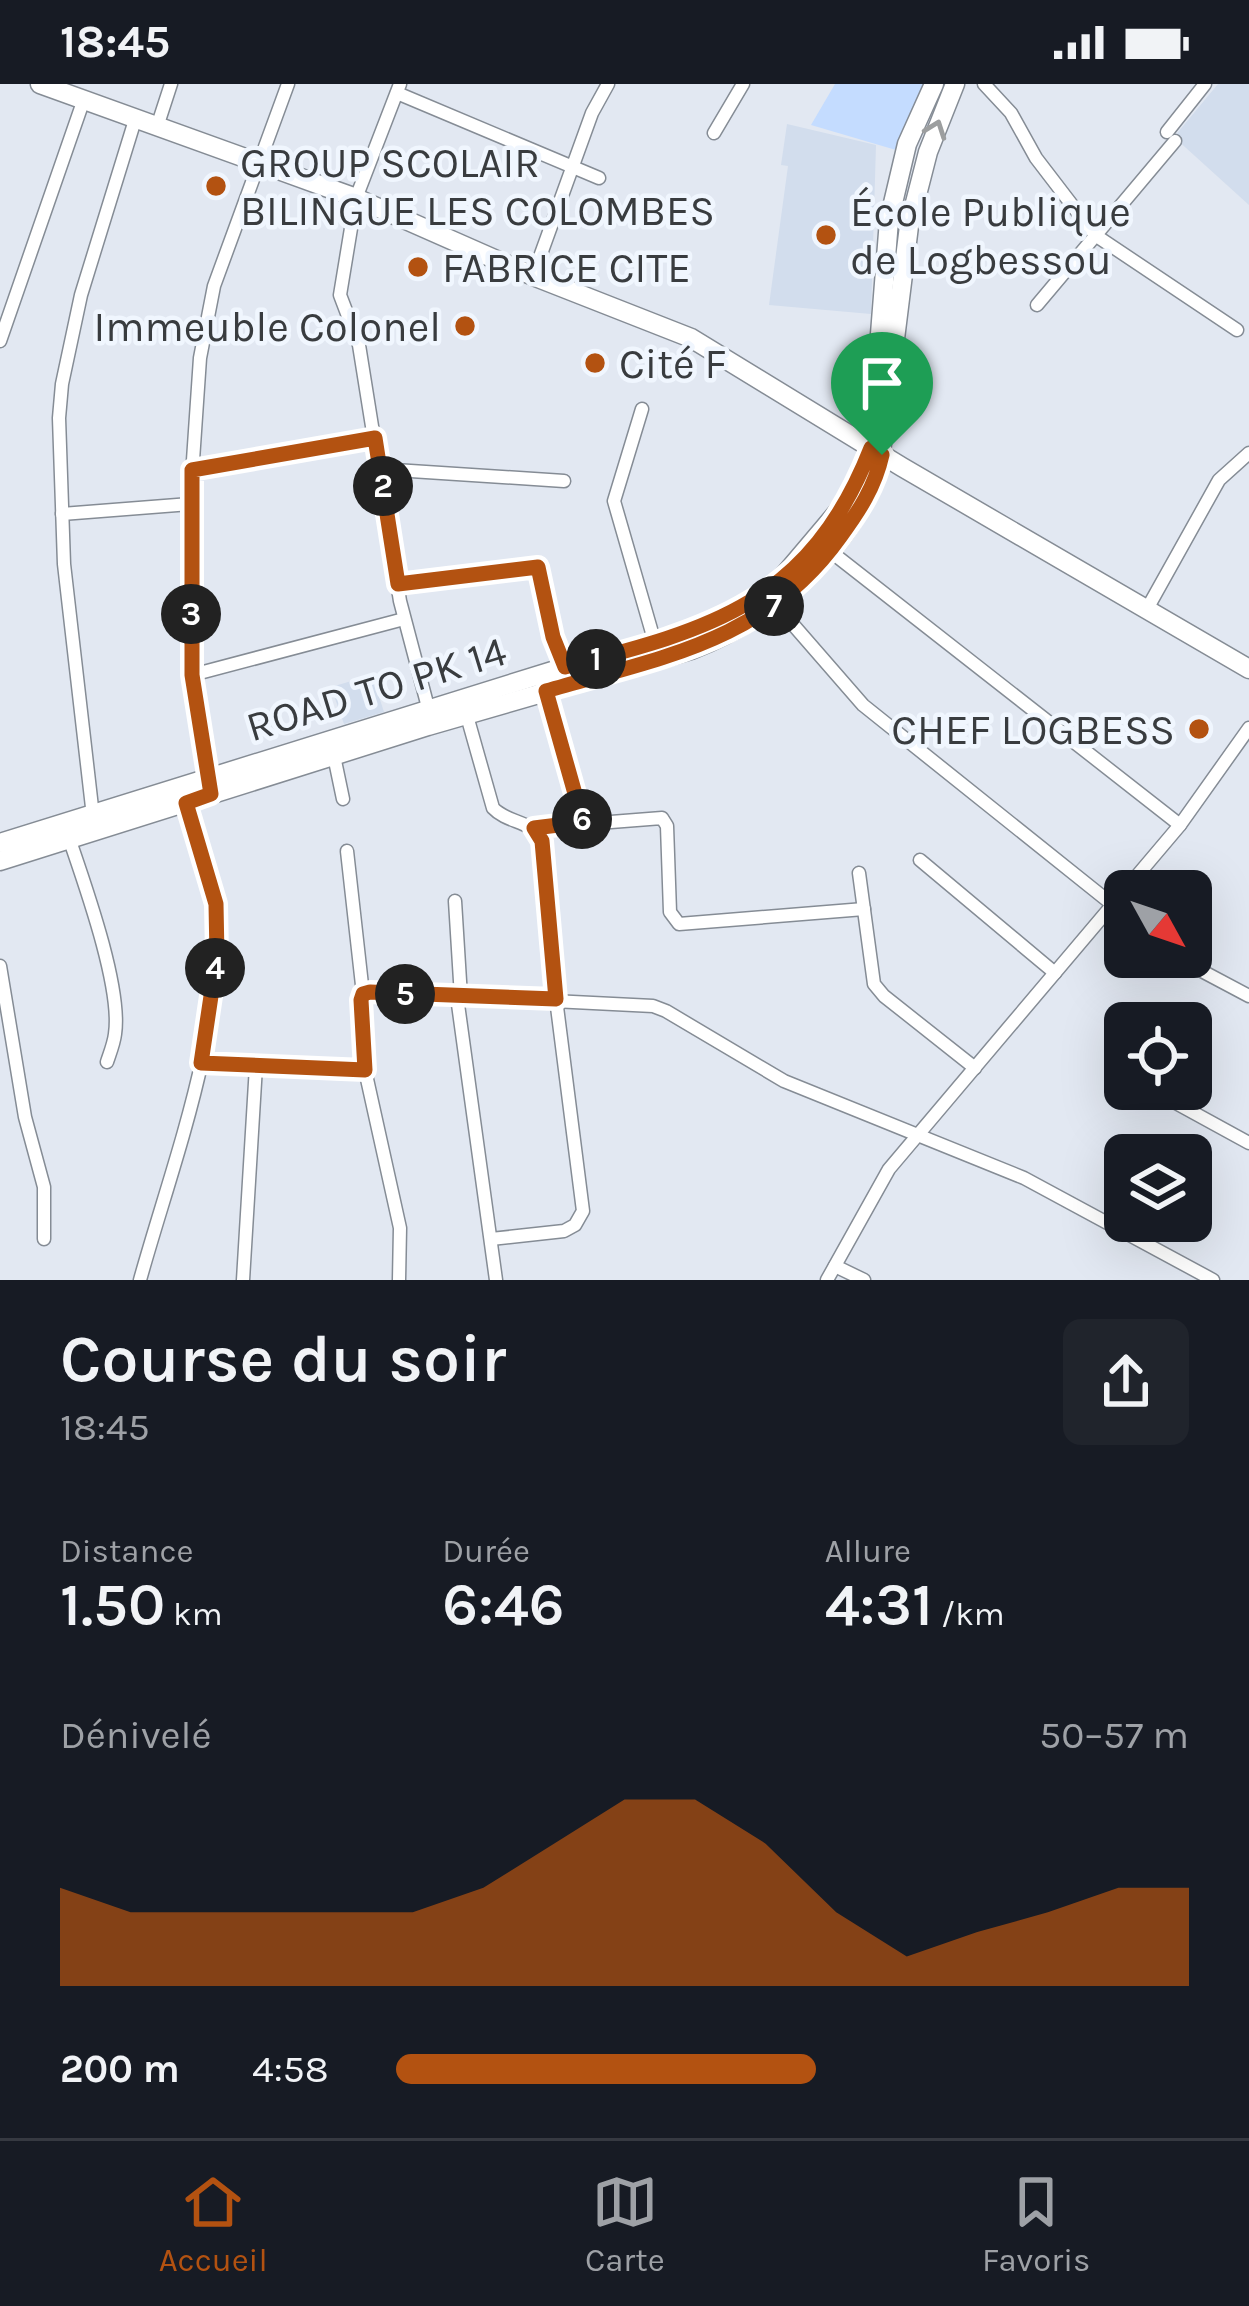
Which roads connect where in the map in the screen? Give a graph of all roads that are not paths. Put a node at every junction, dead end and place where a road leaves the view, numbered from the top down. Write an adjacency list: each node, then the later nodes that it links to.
1 (40, 84): 11 (main road)
2 (171, 84): 13 (street)
3 (288, 84): 15 (street)
4 (608, 84): 16 (street)
5 (743, 84): 14 (street)
6 (934, 84): 26 (main road)
7 (955, 84): 26 (main road, one-way to 7)
8 (984, 84): 19 (street)
9 (1205, 84): 19 (street)
10 (398, 89): 16 (street); 18 (street)
11 (84, 100): 12 (main road); 23 (street)
12 (135, 120): 13 (main road); 33 (street)
13 (158, 127): 15 (main road)
14 (714, 133)
15 (261, 162): 18 (main road); 29 (street)
16 (573, 167): 17 (street); 20 (street)
17 (599, 178)
18 (356, 198): 20 (main road); 25 (street)
19 (1095, 235): 21 (street); 22 (street)
20 (533, 276): 26 (main road)
21 (1037, 305)
22 (1237, 330)
23 (0, 341)
24 (642, 410): 39 (street)
25 (375, 438): 28 (street); 29 (street)
26 (876, 452): 31 (main road); 37 (main road)
27 (1249, 453): 37 (street)
28 (380, 469): 30 (street); 35 (street)
29 (192, 470): 32 (street)
30 (563, 482)
31 (865, 483): 34 (main road, ROAD TO PK 14); 39 (main road, ROAD TO PK 14)
32 (190, 504): 33 (street); 42 (street)
33 (62, 514): 51 (street)
34 (830, 551): 36 (main road, ROAD TO PK 14); 53 (street)
35 (398, 584): 38 (street); 40 (street)
36 (776, 605): 43 (main road, ROAD TO PK 14); 62 (street)
37 (1147, 609): 41 (main road)
38 (404, 619): 42 (street); 44 (street)
39 (656, 644): 40 (main road, ROAD TO PK 14)
40 (565, 667): 44 (main road, ROAD TO PK 14)
41 (1249, 669)
42 (192, 675): 48 (street)
43 (546, 691): 45 (main road, ROAD TO PK 14); 52 (street)
44 (429, 711): 48 (main road, ROAD TO PK 14)
45 (467, 716): 47 (main road, ROAD TO PK 14); 54 (street)
46 (1249, 728): 53 (street)
47 (334, 756): 48 (main road, ROAD TO PK 14); 49 (street)
48 (210, 786): 50 (main road, ROAD TO PK 14); 51 (main road, ROAD TO PK 14)
49 (343, 800)
50 (186, 803): 55 (main road, ROAD TO PK 14); 74 (street)
51 (94, 816): 56 (main road, ROAD TO PK 14)
52 (583, 822): 54 (street); 64 (street)
53 (1180, 825): 60 (street)
54 (534, 828): 72 (street)
55 (69, 838): 59 (main road, ROAD TO PK 14); 73 (street)
56 (0, 843)
57 (347, 851): 69 (street)
58 (920, 860): 67 (street)
59 (0, 861)
60 (1142, 870)
61 (859, 872): 64 (street)
62 (1104, 898)
63 (455, 901): 71 (street)
64 (864, 908): 76 (street)
65 (1104, 916): 67 (street)
66 (0, 967): 81 (street)
67 (1054, 974): 76 (street)
68 (1212, 977): 70 (street)
69 (363, 994): 71 (street); 77 (street)
70 (1249, 996)
71 (459, 997): 72 (street); 82 (street)
72 (556, 999): 79 (street); 82 (street)
73 (107, 1062)
74 (201, 1063): 75 (street); 84 (street)
75 (256, 1066): 77 (street); 85 (street)
76 (975, 1068): 79 (street)
77 (365, 1070): 86 (street)
78 (1188, 1110): 80 (street)
79 (919, 1134): 83 (street); 90 (street)
80 (1249, 1144)
81 (44, 1239)
82 (491, 1239): 87 (street)
83 (835, 1266): 88 (street); 89 (street)
84 (140, 1280)
85 (243, 1280)
86 (398, 1280)
87 (496, 1280)
88 (827, 1280)
89 (864, 1280)
90 (1213, 1280)

